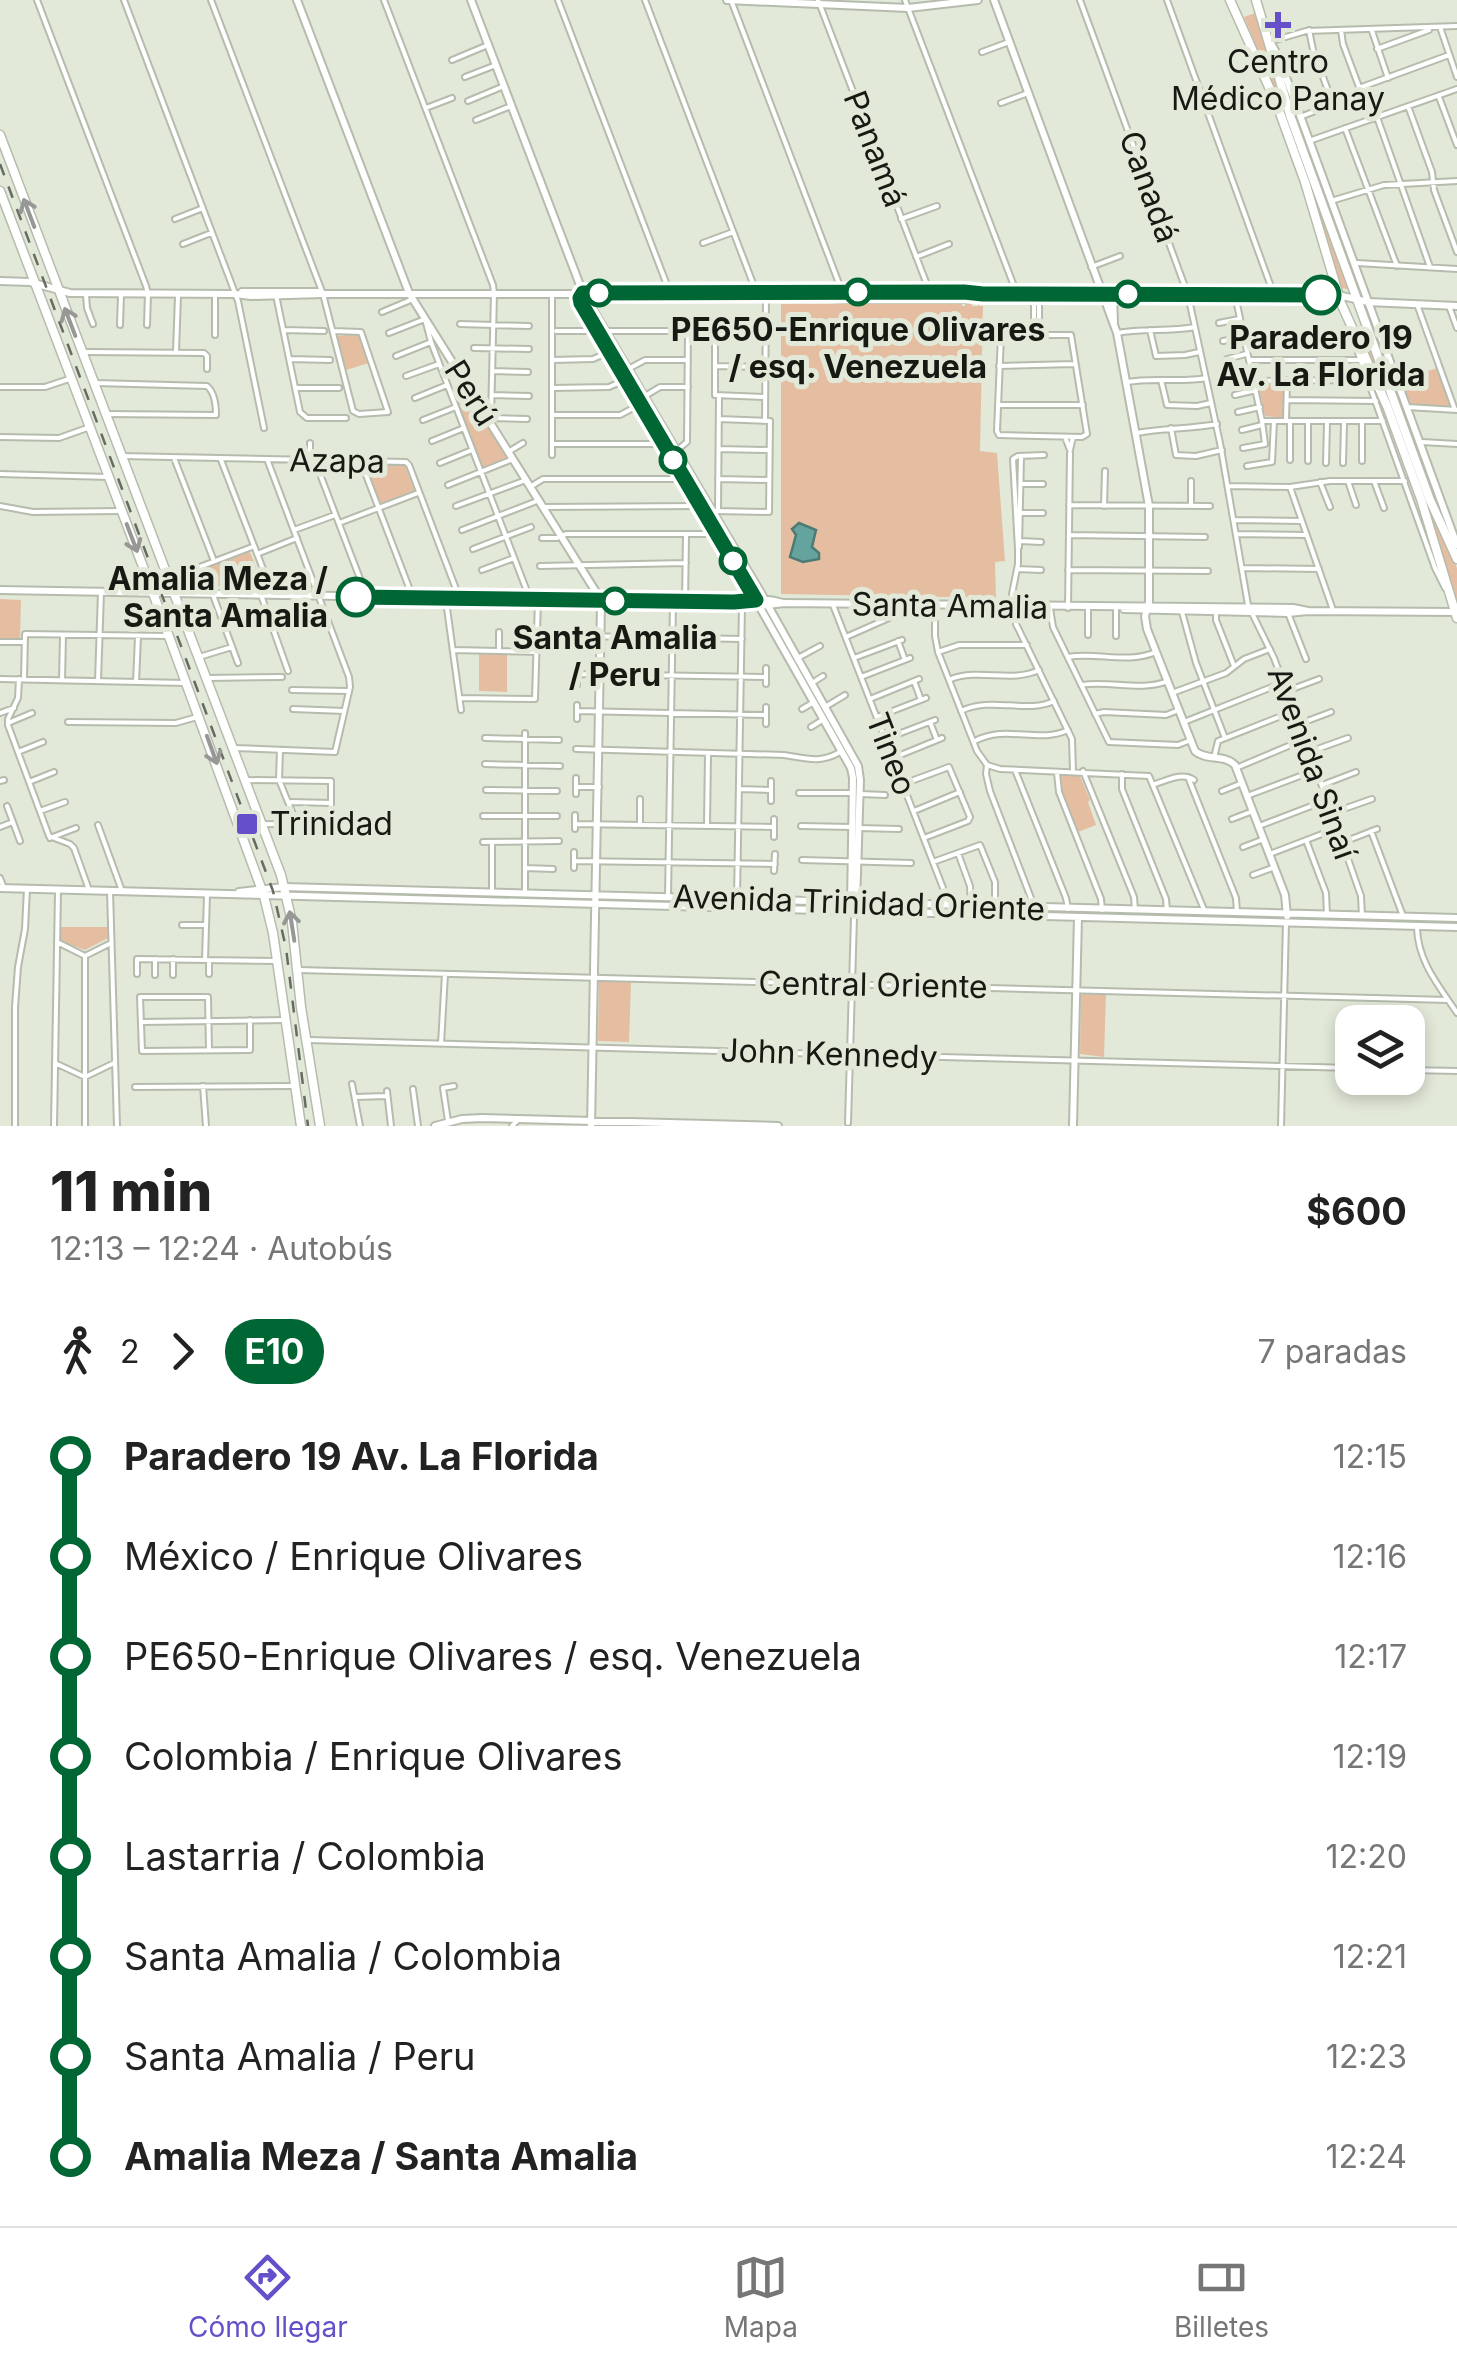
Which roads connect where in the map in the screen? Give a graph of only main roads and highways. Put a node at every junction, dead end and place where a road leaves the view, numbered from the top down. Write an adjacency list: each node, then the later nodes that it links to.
1 (298, 0): 21 (main road, Perú)
2 (471, 0): 17 (main road)
3 (730, 0): 7 (main road)
4 (978, 0): 9 (main road)
5 (994, 0): 18 (main road)
6 (1230, 0): 10 (main road)
7 (819, 2): 9 (main road)
8 (1256, 2): 10 (main road); 11 (main road)
9 (907, 4)
10 (1235, 13): 20 (main road)
11 (1270, 42): 22 (main road); 22 (main road)
12 (0, 135): 16 (main road, one-way to 12)
13 (0, 191): 15 (main road)
14 (0, 280): 15 (main road)
15 (35, 283): 16 (main road); 33 (main road, one-way to 33)
16 (58, 292): 21 (main road); 34 (main road, one-way to 16)
17 (583, 293): 18 (main road); 21 (main road); 25 (main road)
18 (1102, 294): 19 (main road); 24 (main road)
19 (1113, 294): 20 (main road); 24 (main road)
20 (1338, 295): 22 (main road); 27 (main road)
21 (411, 296): 35 (main road, Perú)
22 (1362, 301): 23 (main road); 26 (main road); 29 (main road)
23 (1453, 306)
24 (1114, 324): 37 (main road)
25 (601, 331): 28 (main road); 28 (main road)
26 (1369, 331): 27 (main road); 31 (main road)
27 (1353, 333): 40 (main road)
28 (642, 400): 36 (main road); 36 (main road)
29 (1452, 526): 30 (main road)
30 (1457, 546)
31 (1457, 559)
32 (0, 590): 33 (main road, Santa Amalia)
33 (153, 594): 34 (main road, Santa Amalia); 44 (main road, one-way to 44)
34 (174, 594): 35 (main road, Santa Amalia); 43 (main road)
35 (600, 600): 36 (main road, Santa Amalia); 45 (main road, Perú)
36 (762, 603): 37 (main road, Santa Amalia); 41 (main road); 41 (main road)
37 (1147, 609): 38 (main road, Santa Amalia); 38 (main road, Santa Amalia); 48 (main road)
38 (1251, 610): 39 (main road, Santa Amalia); 39 (main road, Santa Amalia)
39 (1308, 611): 40 (main road, Santa Amalia)
40 (1456, 614)
41 (845, 749): 46 (main road)
42 (2, 888): 44 (main road, Avenida Trinidad Oriente)
43 (286, 891): 44 (main road, Avenida Trinidad Oriente); 45 (main road, Avenida Trinidad Oriente); 45 (main road, Avenida Trinidad Oriente); 57 (main road, one-way to 43)
44 (263, 892): 56 (main road)
45 (597, 900): 46 (main road, Avenida Trinidad Oriente); 46 (main road, Avenida Trinidad Oriente); 52 (main road, Perú)
46 (854, 908): 47 (main road, Avenida Trinidad Oriente); 47 (main road, Avenida Trinidad Oriente)
47 (1078, 913): 48 (main road, Avenida Trinidad Oriente); 48 (main road, Avenida Trinidad Oriente); 60 (main road)
48 (1286, 918): 49 (main road, Avenida Trinidad Oriente); 50 (main road, Avenida Trinidad Oriente)
49 (1457, 918)
50 (1457, 927)
51 (557, 1123): 52 (main road); 54 (main road)
52 (592, 1123): 53 (main road)
53 (656, 1124): 55 (main road)
54 (442, 1125)
55 (712, 1125): 58 (main road)
56 (301, 1126)
57 (320, 1126)
58 (742, 1126): 59 (main road)
59 (775, 1126)
60 (1073, 1126)

